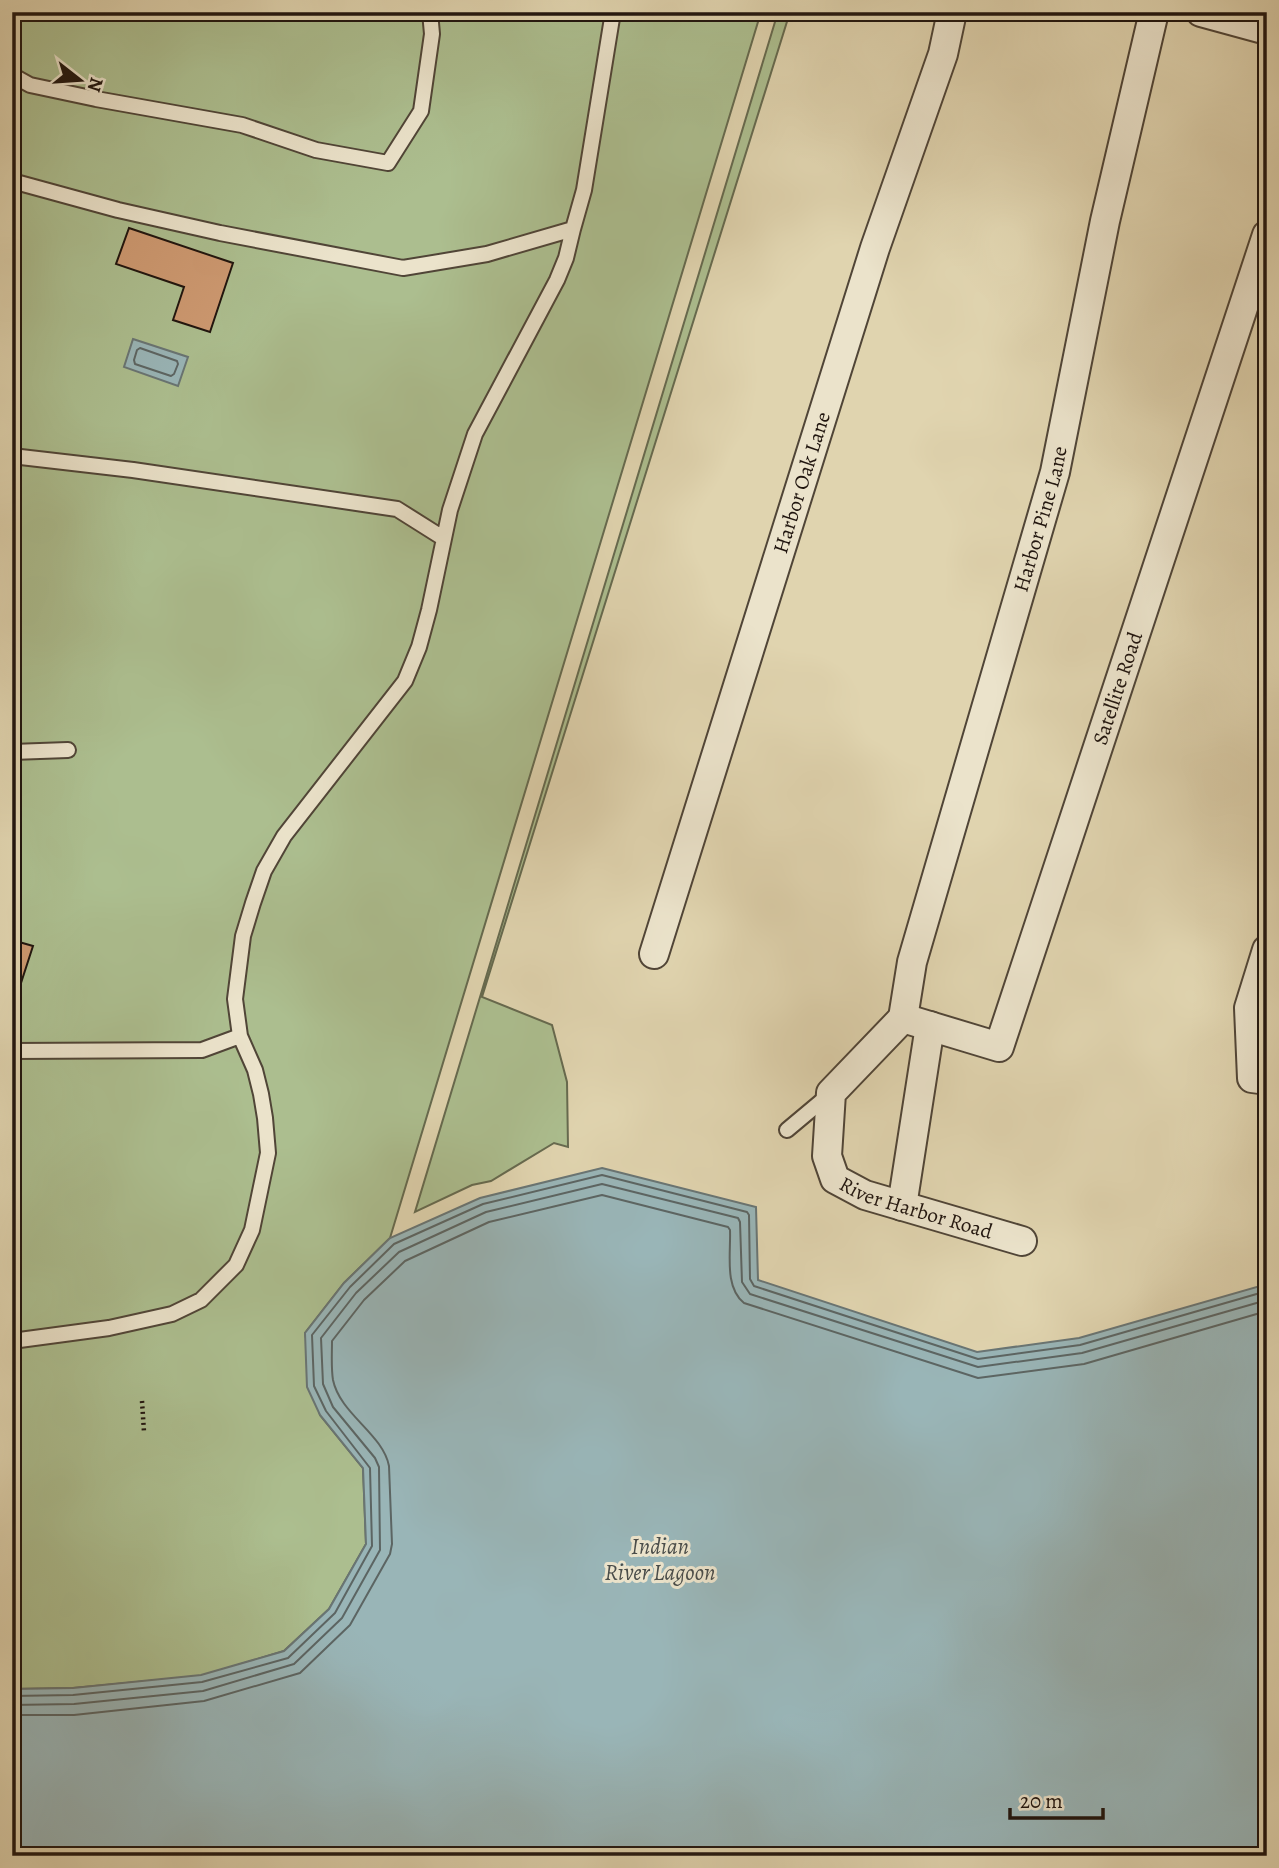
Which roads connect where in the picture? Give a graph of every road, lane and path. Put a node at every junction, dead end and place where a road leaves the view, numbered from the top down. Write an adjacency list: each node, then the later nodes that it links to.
1 (430, 12): 7 (lane)
2 (613, 12): 9 (lane)
3 (952, 12): 16 (street, Harbor Oak Lane)
4 (1154, 12): 17 (street, Harbor Pine Lane)
5 (1201, 12): 6 (street)
6 (1267, 30)
7 (12, 75)
8 (12, 181): 9 (lane)
9 (573, 229): 12 (lane)
10 (1267, 235): 17 (street, Satellite Road)
11 (12, 456): 12 (lane)
12 (443, 538): 18 (lane)
13 (68, 750): 14 (lane)
14 (12, 752)
15 (1267, 950): 20 (street)
16 (654, 954)
17 (916, 1022): 21 (street); 23 (street, Harbor Pine Lane)
18 (240, 1036): 19 (lane); 25 (lane)
19 (12, 1051)
20 (1260, 1079)
21 (831, 1093): 22 (lane); 23 (street, River Harbor Road)
22 (787, 1130)
23 (902, 1206): 24 (street, River Harbor Road)
24 (1022, 1241)
25 (12, 1341)
26 (142, 1401): 27 (path)
27 (144, 1432)

